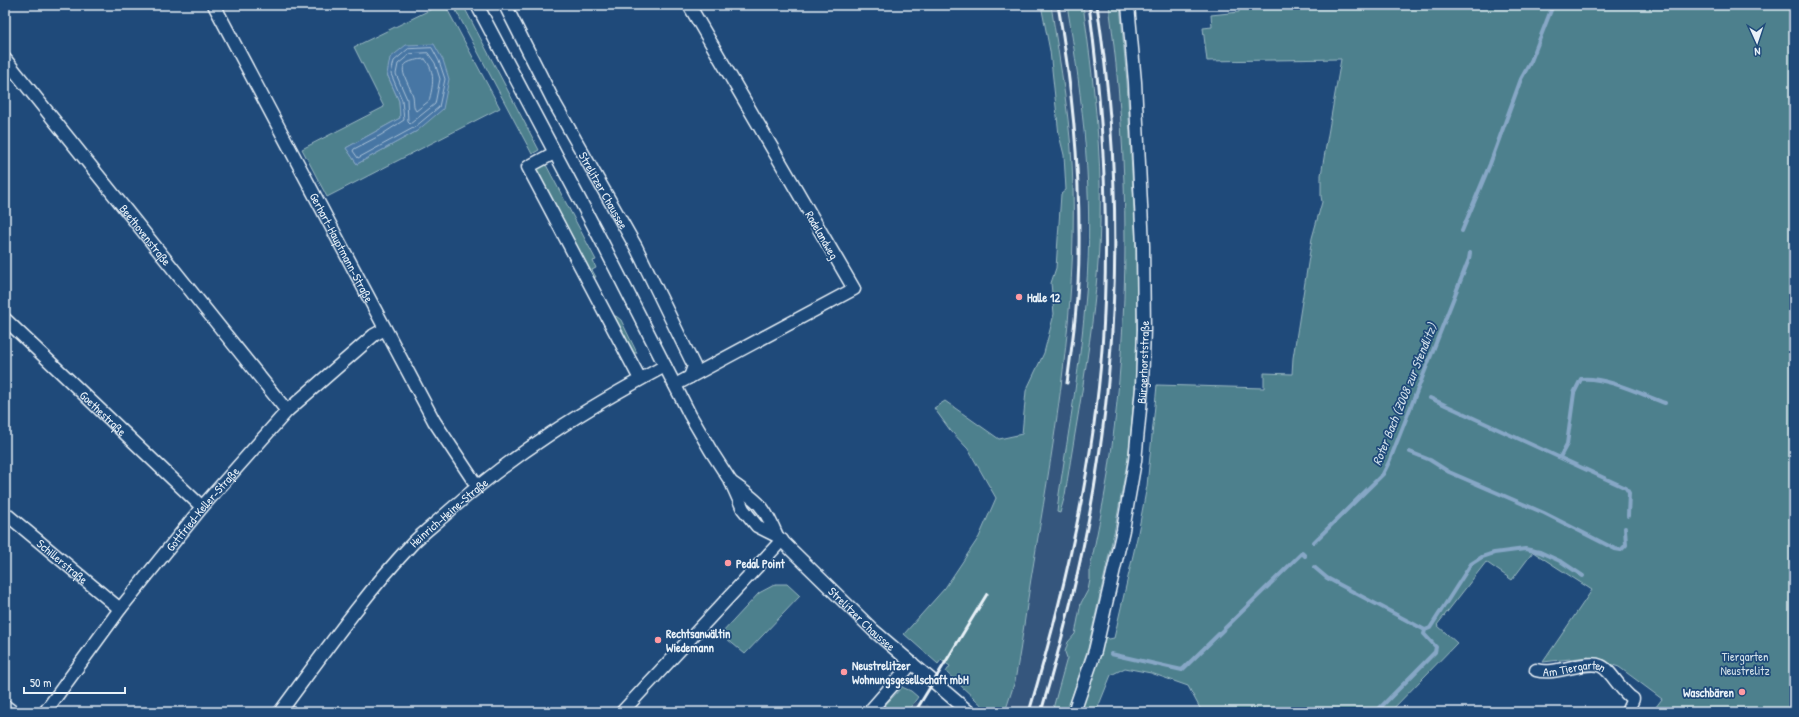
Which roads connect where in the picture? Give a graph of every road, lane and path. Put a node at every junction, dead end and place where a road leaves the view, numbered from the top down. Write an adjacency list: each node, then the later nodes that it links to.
1 (214, 5): 9 (street, Gerhart-Hauptmann-Straße)
2 (477, 5): 7 (street, Strelitzer Chaussee)
3 (505, 5): 11 (street, Strelitzer Chaussee)
4 (689, 5): 11 (street, Radelandweg)
5 (1128, 5): 30 (street, Bürgerhorststraße)
6 (5, 59): 14 (street, Beethovenstraße)
7 (554, 153): 10 (street, Strelitzer Chaussee); 12 (street)
8 (5, 319): 17 (street, Goethestraße)
9 (385, 328): 14 (street, Gottfried-Keller-Straße); 16 (street, Gerhart-Hauptmann-Straße)
10 (665, 366): 12 (street, Heinrich-Heine-Straße); 13 (street, Strelitzer Chaussee)
11 (690, 377): 13 (street, Radelandweg)
12 (640, 379): 16 (street, Heinrich-Heine-Straße)
13 (675, 385): 15 (street, Strelitzer Chaussee)
14 (286, 411): 17 (street, Gottfried-Keller-Straße)
15 (731, 482): 19 (street, Strelitzer Chaussee); 19 (street, Strelitzer Chaussee)
16 (477, 486): 26 (street, Heinrich-Heine-Straße)
17 (202, 506): 20 (street, Gottfried-Keller-Straße)
18 (5, 513): 20 (street, Schillerstraße)
19 (780, 538): 21 (street, Strelitzer Chaussee); 27 (street)
20 (120, 610): 25 (street, Gottfried-Keller-Straße)
21 (912, 663): 28 (street); 29 (street, Strelitzer Chaussee)
22 (1536, 670): 31 (street, Am Tiergarten)
23 (5, 706): 24 (street)
24 (13, 712)
25 (45, 712)
26 (280, 712)
27 (622, 712)
28 (869, 712)
29 (969, 712)
30 (1074, 712)
31 (1627, 712)

